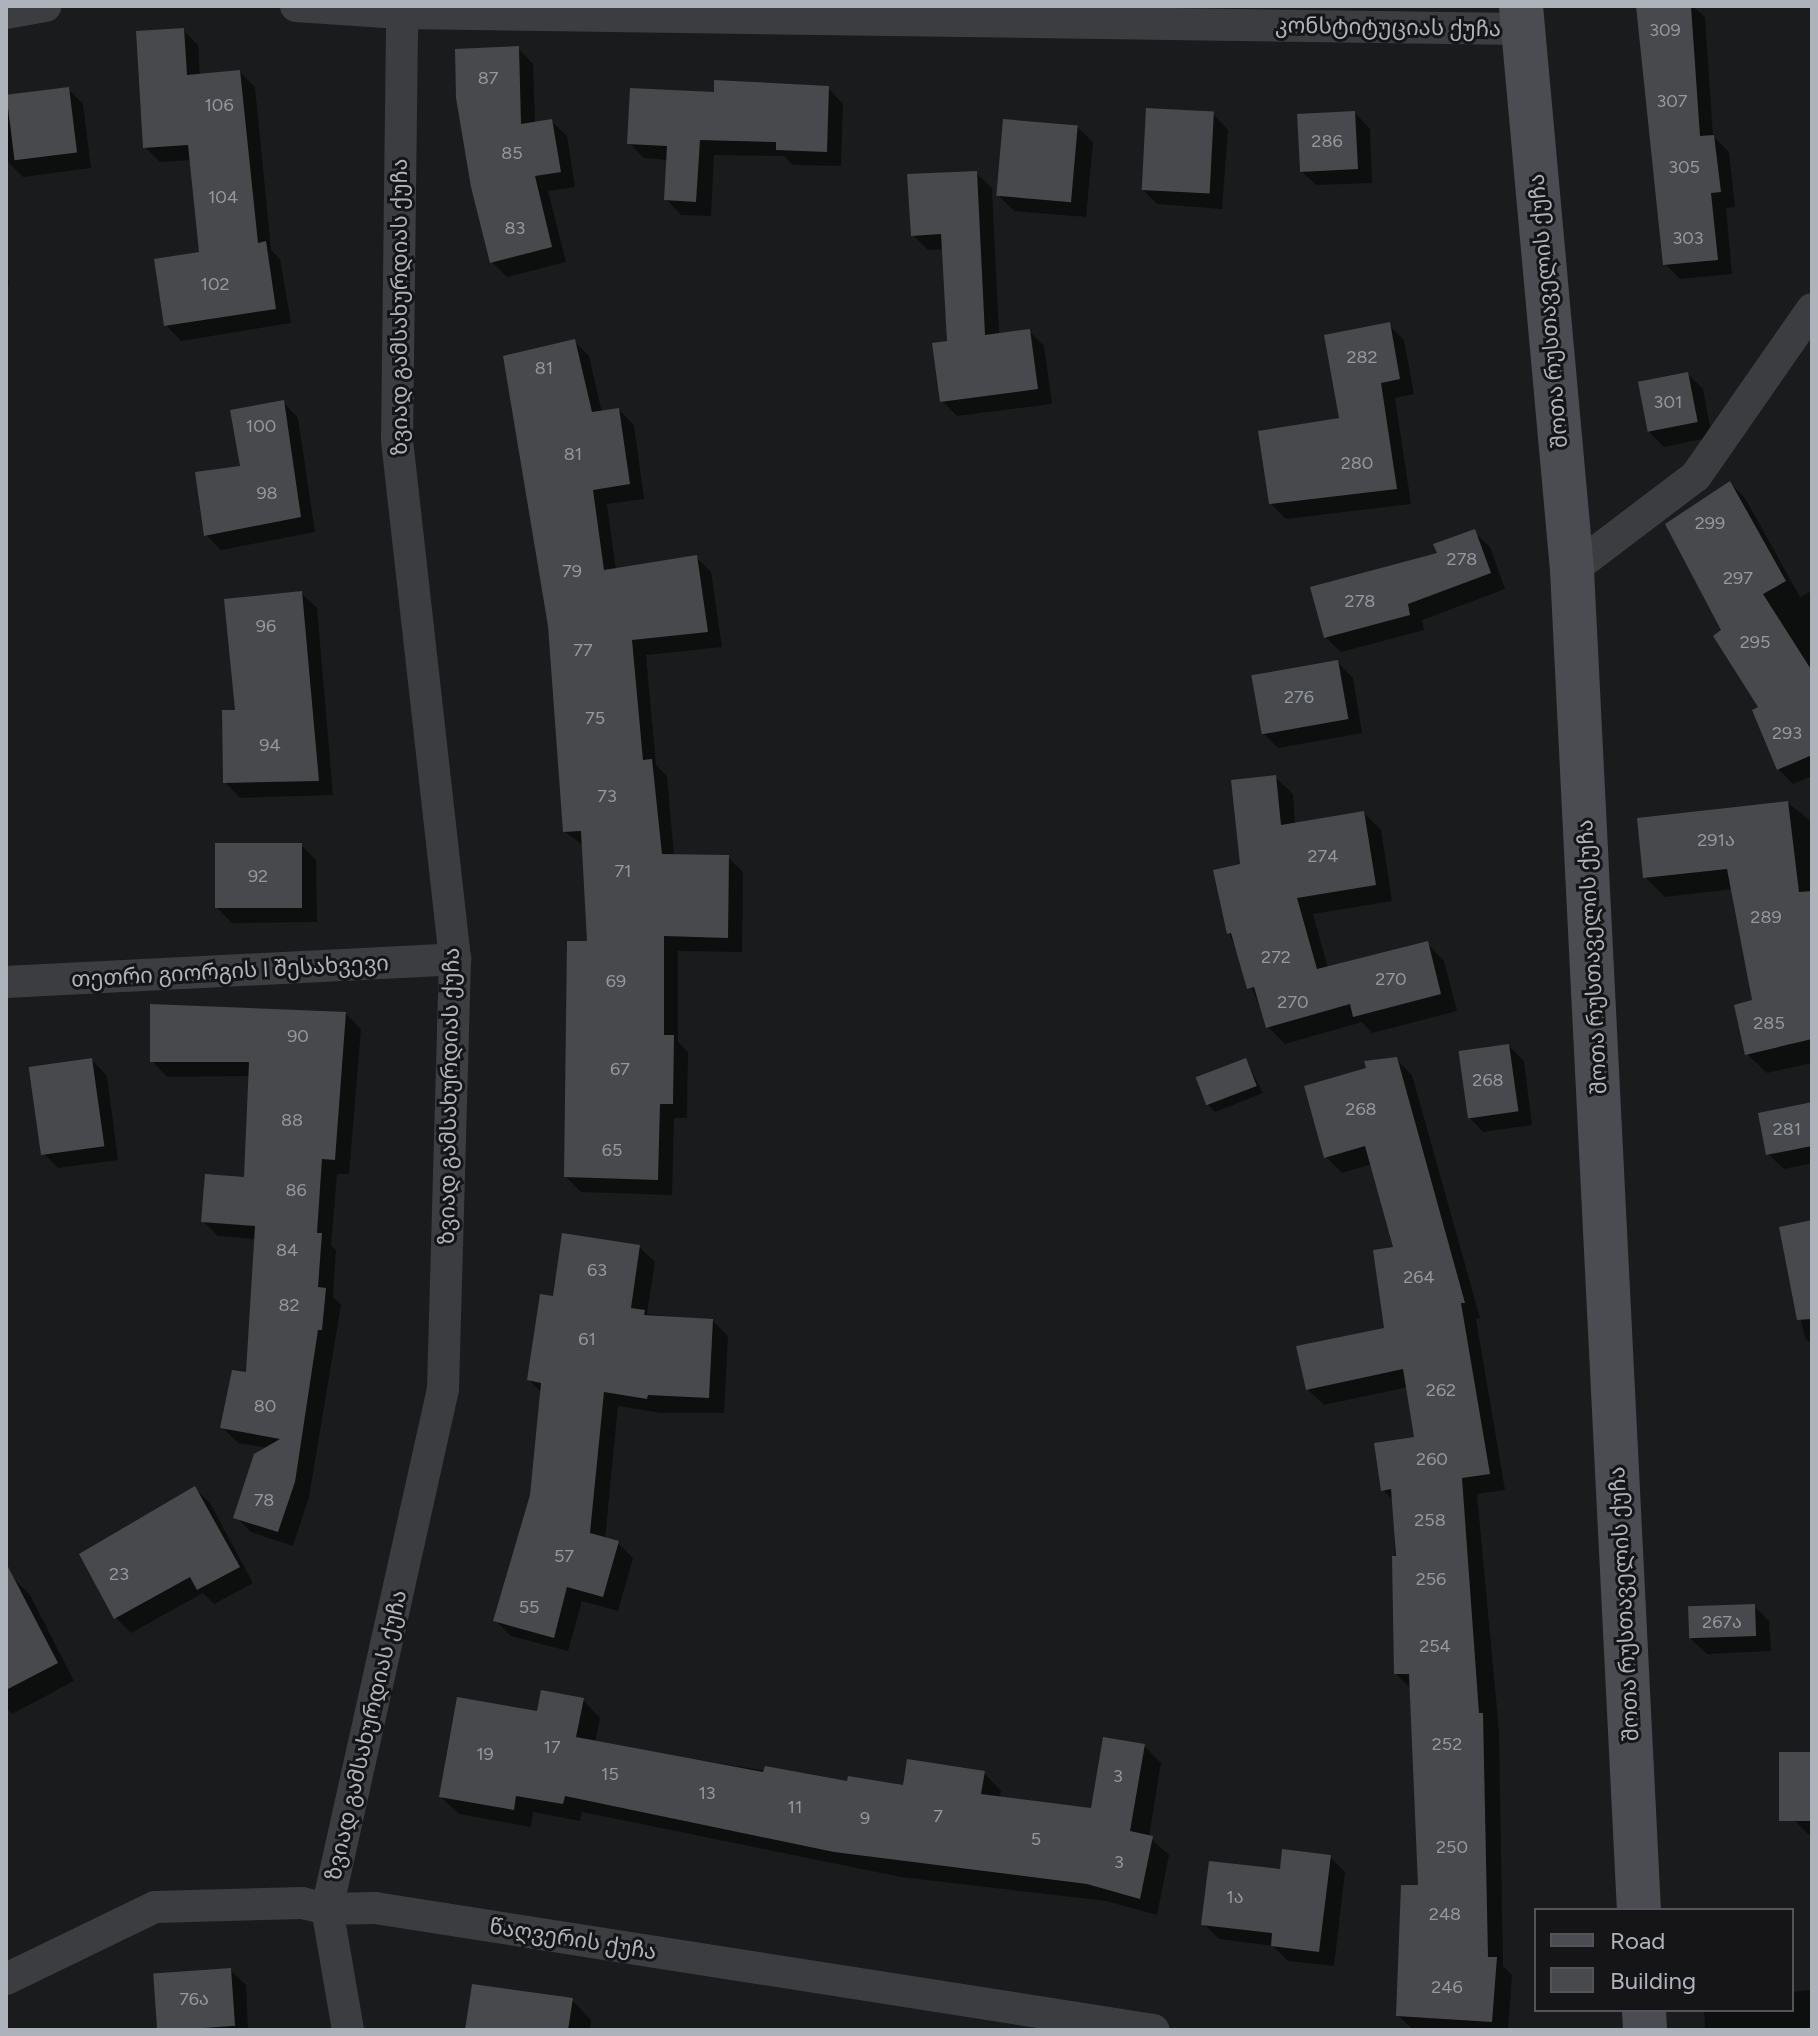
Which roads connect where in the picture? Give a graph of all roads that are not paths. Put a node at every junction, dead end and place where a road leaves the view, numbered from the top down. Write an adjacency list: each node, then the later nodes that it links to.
1 (45, 6): 4 (street)
2 (296, 6): 3 (street, კონსტიტუციას ქუჩა)
3 (401, 10): 5 (street, კონსტიტუციას ქუჩა); 8 (street, ზვიად გამსახურდიას ქუჩა)
4 (6, 13)
5 (1521, 17): 7 (main road, შოთა რუსთაველის ქუჩა)
6 (1812, 309): 7 (street)
7 (1572, 570): 10 (main road, შოთა რუსთაველის ქუჩა)
8 (455, 959): 9 (street, თეთრი გიორგის I შესახვევი); 11 (street, ზვიად გამსახურდიას ქუჩა)
9 (6, 982)
10 (1639, 1908)
11 (327, 1909): 12 (street, წაღვერის ქუჩა); 13 (street, ზვიად გამსახურდიას ქუჩა); 14 (street, წაღვერის ქუჩა)
12 (6, 1979)
13 (348, 2030)
14 (1153, 2030)

